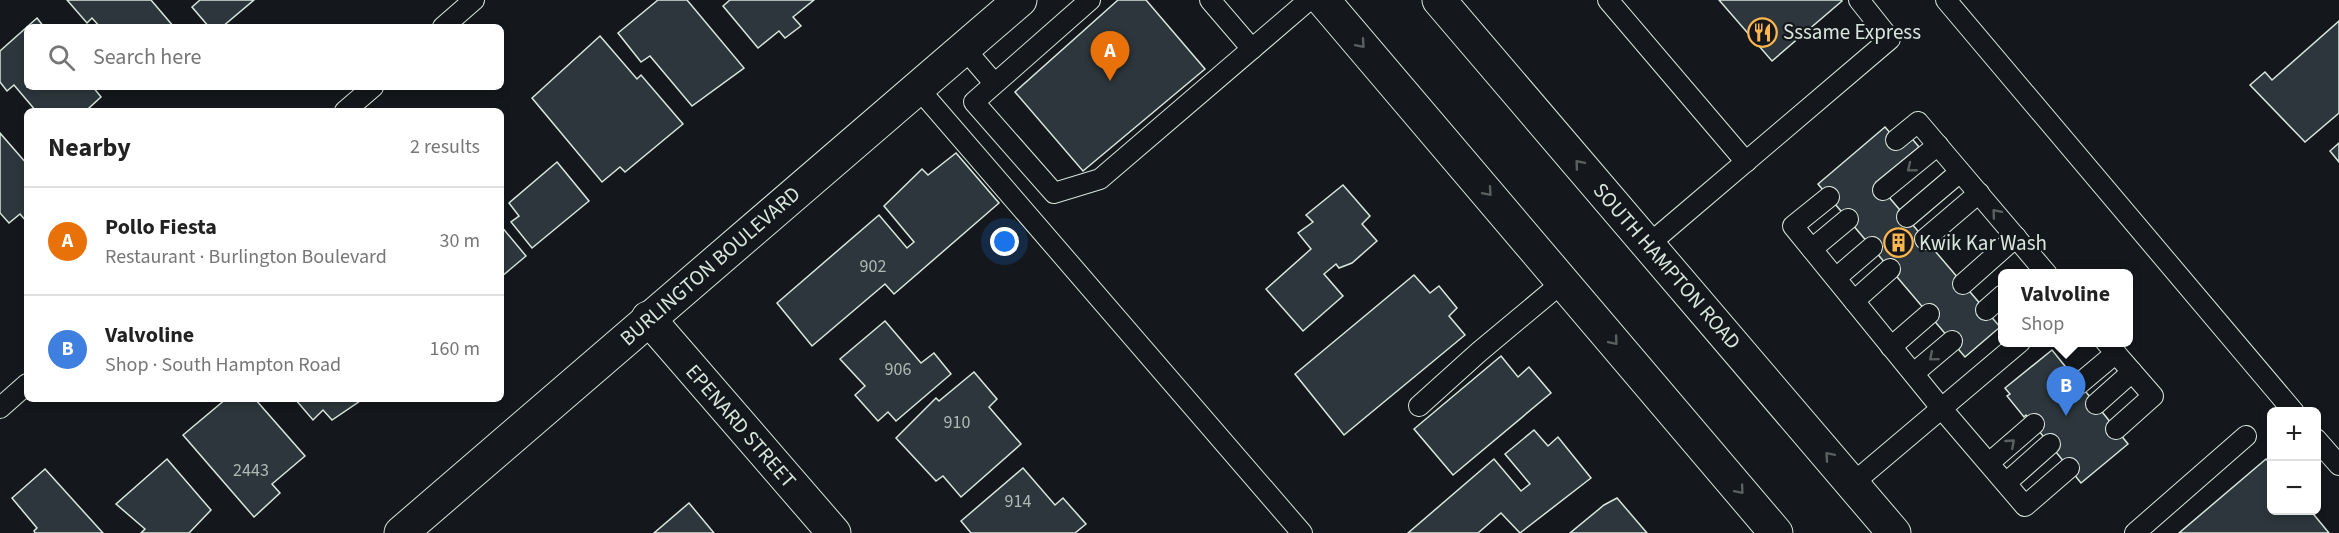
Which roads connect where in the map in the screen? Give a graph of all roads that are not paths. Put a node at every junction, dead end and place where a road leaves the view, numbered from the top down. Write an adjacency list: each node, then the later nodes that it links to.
1 (474, 0): 11 (lane)
2 (1020, 0): 12 (main road, BURLINGTON BOULEVARD)
3 (1090, 0): 14 (lane)
4 (1210, 0): 13 (lane)
5 (1309, 0): 13 (lane)
6 (1323, 0): 37 (main road, one-way to 37)
7 (1439, 0): 31 (main road, SOUTH HAMPTON ROAD, one-way to 7)
8 (1608, 0): 22 (lane)
9 (1858, 0): 22 (lane)
10 (1946, 0): 54 (lane)
11 (446, 24)
12 (964, 48): 14 (lane); 15 (main road, BURLINGTON BOULEVARD)
13 (1252, 49): 17 (lane)
14 (994, 83): 17 (lane)
15 (918, 88): 19 (lane); 43 (main road, BURLINGTON BOULEVARD)
16 (370, 90): 18 (lane)
17 (974, 102): 19 (lane)
18 (348, 108)
19 (947, 121): 69 (lane)
20 (1896, 140): 21 (lane)
21 (1938, 145): 23 (lane); 24 (lane, one-way to 24)
22 (1746, 162): 31 (lane)
23 (1960, 172): 25 (lane); 27 (lane)
24 (1883, 190)
25 (1979, 193): 29 (lane, one-way to 25); 30 (lane)
26 (1829, 197): 33 (lane)
27 (1907, 217)
28 (1848, 219): 33 (lane)
29 (2016, 237): 35 (lane); 38 (lane)
30 (1925, 239)
31 (1648, 245): 65 (main road, SOUTH HAMPTON ROAD, one-way to 31)
32 (1872, 247): 36 (lane)
33 (1812, 249): 36 (lane)
34 (1890, 269): 40 (lane)
35 (2037, 269)
36 (1836, 278): 40 (lane)
37 (1564, 281): 53 (lane); 70 (main road, one-way to 70)
38 (1963, 284)
39 (1998, 299): 41 (lane)
40 (1854, 301): 45 (lane)
41 (1986, 310)
42 (1929, 314): 45 (lane)
43 (648, 318): 67 (main road, BURLINGTON BOULEVARD); 68 (main road, EPENARD STREET)
44 (1952, 341): 49 (lane, one-way to 49)
45 (1891, 347): 49 (lane)
46 (2014, 347): 56 (lane)
47 (2111, 348): 48 (lane); 50 (lane)
48 (2132, 372): 52 (lane); 58 (lane)
49 (1914, 373): 56 (lane)
50 (2079, 384)
51 (24, 387): 55 (lane)
52 (2096, 404)
53 (1419, 406)
54 (2291, 407)
55 (0, 408)
56 (1942, 408): 62 (lane); 65 (lane)
57 (2034, 424): 62 (lane, one-way to 57)
58 (2116, 429)
59 (2246, 436): 72 (lane)
60 (2050, 444): 66 (lane)
61 (2321, 445): 63 (lane)
62 (1989, 463): 66 (lane)
63 (2339, 465)
64 (2069, 468): 66 (lane)
65 (1852, 483): 71 (main road, SOUTH HAMPTON ROAD)
66 (2006, 483)
67 (401, 533)
68 (834, 533)
69 (1302, 533)
70 (1776, 533)
71 (1894, 533)
72 (2135, 533)

